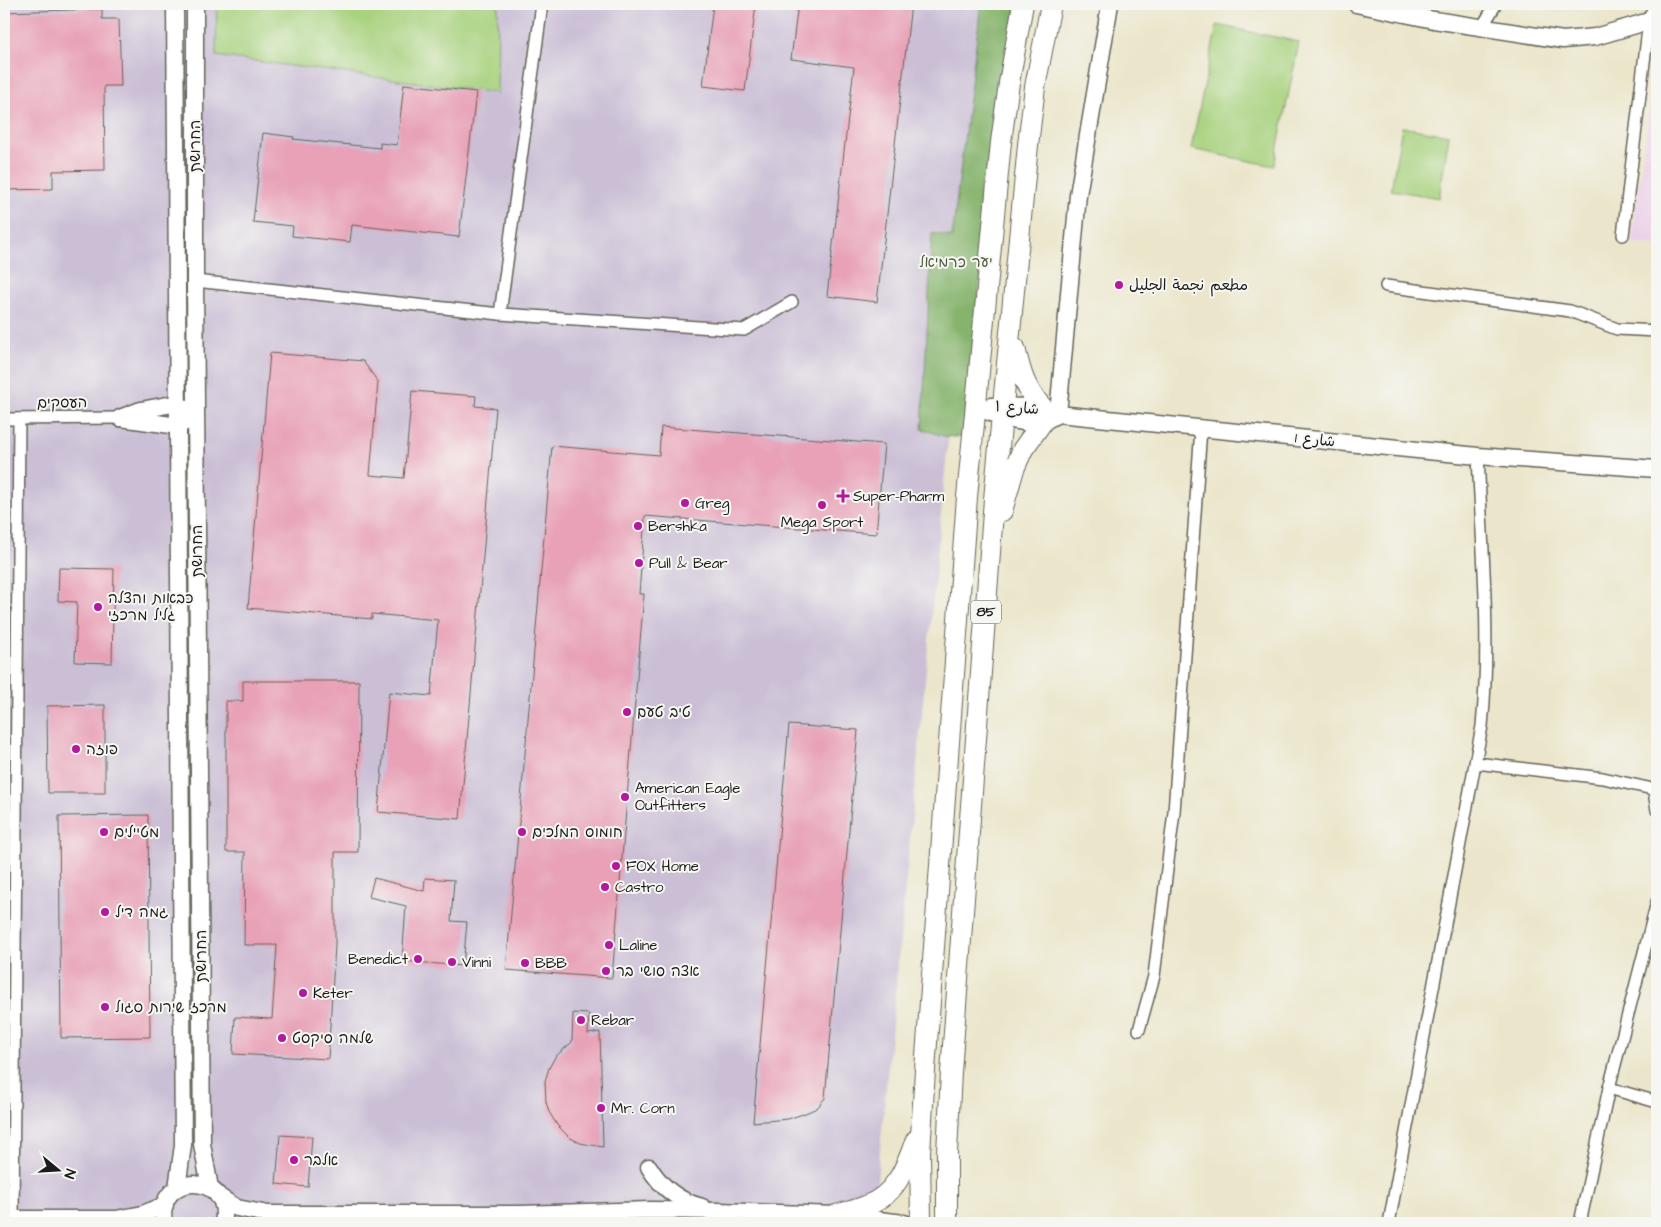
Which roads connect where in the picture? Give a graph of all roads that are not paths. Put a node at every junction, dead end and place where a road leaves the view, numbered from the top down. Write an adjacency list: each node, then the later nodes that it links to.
1 (175, 4): 18 (street, החרושת)
2 (195, 4): 12 (street, החרושת)
3 (542, 4): 15 (street)
4 (1023, 4): 19 (highway, 85)
5 (1110, 4): 21 (street)
6 (1356, 4): 10 (street)
7 (1496, 4): 10 (street)
8 (1051, 8): 16 (highway, 85)
9 (1653, 15): 10 (street); 11 (street)
10 (1482, 27)
11 (1623, 234)
12 (195, 281): 15 (street); 22 (street, החרושת)
13 (1386, 286): 17 (street)
14 (792, 302): 15 (street)
15 (500, 314)
16 (1010, 328): 20 (highway, 85); 21 (highway)
17 (1657, 331)
18 (178, 404): 22 (street); 23 (street); 26 (street, החרושת)
19 (976, 407): 20 (street, شارع 1); 38 (highway, 85)
20 (1003, 412): 21 (street, شارع 1); 30 (highway, 85)
21 (1049, 415): 27 (street, شارع 1); 30 (highway)
22 (196, 417): 26 (street); 41 (street, החרושת)
23 (120, 418): 25 (street, העסקים); 26 (street)
24 (4, 419): 25 (street, העסקים)
25 (19, 419): 45 (street)
26 (178, 426): 40 (street, החרושת)
27 (1202, 428): 28 (street, شارع 1); 35 (street)
28 (1478, 456): 29 (street, شارع 1); 31 (street)
29 (1657, 469)
30 (991, 546): 50 (highway, 85)
31 (1476, 763): 32 (street); 51 (street)
32 (1657, 790): 33 (street)
33 (1657, 810)
34 (1657, 902): 36 (street)
35 (1140, 1030)
36 (1609, 1088): 37 (street); 52 (street)
37 (1657, 1102)
38 (922, 1127): 44 (highway); 49 (highway, 85)
39 (649, 1167): 43 (street)
40 (177, 1188): 41 (street); 42 (street)
41 (214, 1192): 43 (street); 47 (street, החרושת)
42 (165, 1205): 45 (street); 46 (street)
43 (718, 1211): 44 (street)
44 (836, 1214): 48 (street)
45 (8, 1220)
46 (164, 1223)
47 (223, 1223)
48 (904, 1223)
49 (921, 1223)
50 (946, 1223)
51 (1389, 1223)
52 (1580, 1223)

